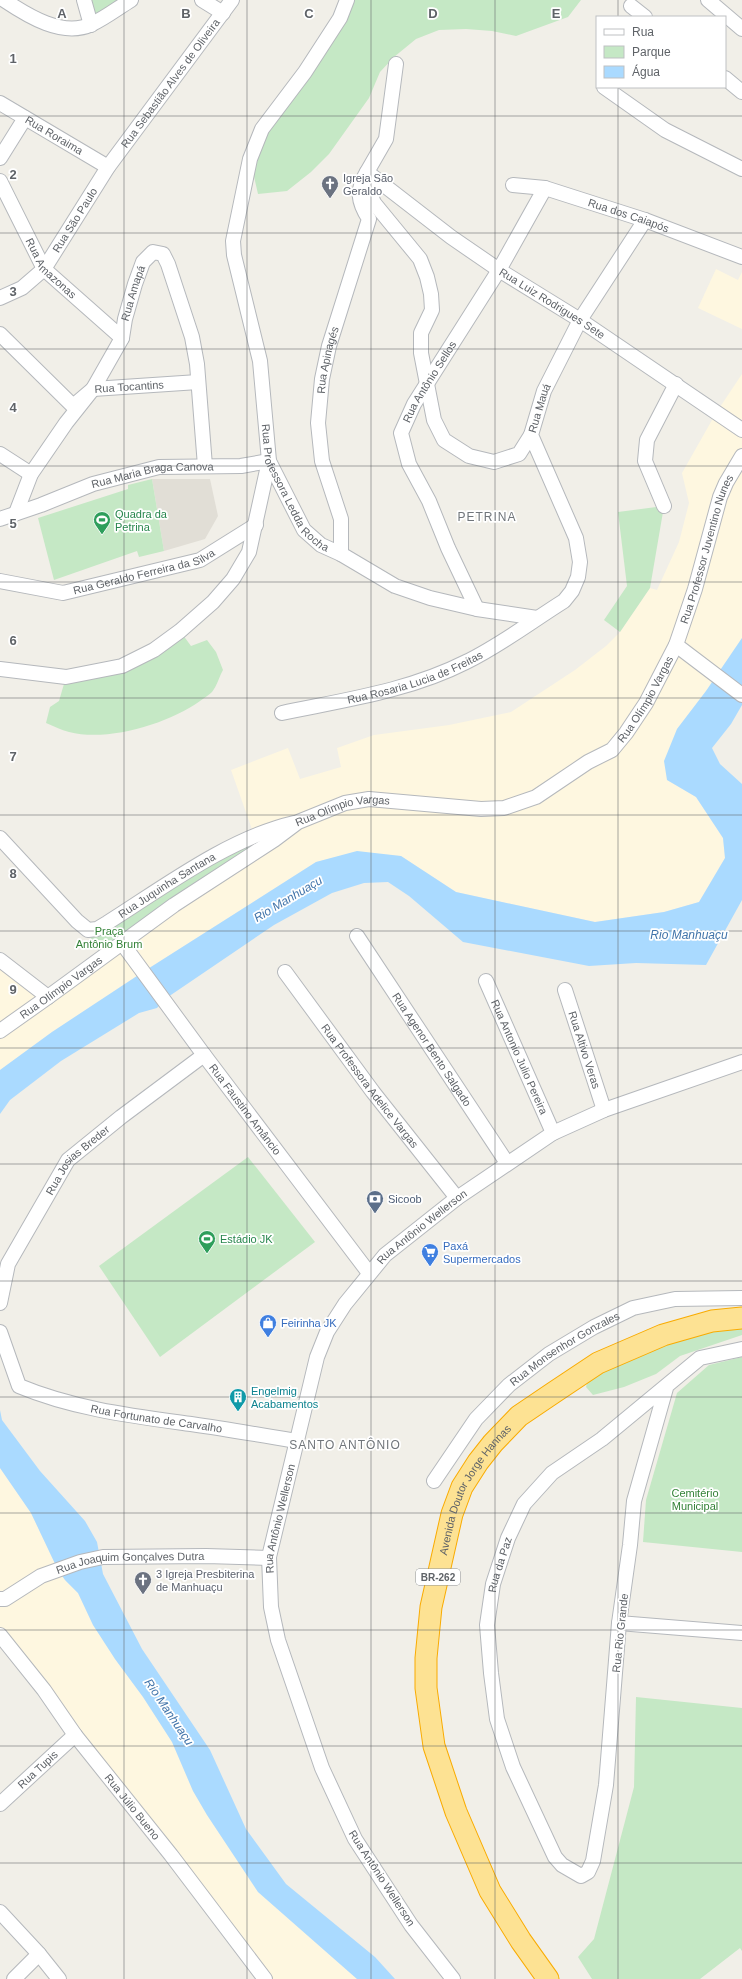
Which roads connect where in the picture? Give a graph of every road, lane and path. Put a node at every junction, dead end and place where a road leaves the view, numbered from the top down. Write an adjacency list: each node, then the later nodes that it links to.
1 (4, 0): 11 (street)
2 (84, 0): 11 (street)
3 (131, 0): 11 (street)
4 (202, 0): 9 (street)
5 (232, 0): 9 (street, Rua Sebastião Alves de Oliveira)
6 (347, 0): 42 (street, Rua Professora Ledda Rocha)
7 (708, 0): 12 (street)
8 (631, 6): 10 (street)
9 (223, 13): 20 (street, Rua Sebastião Alves de Oliveira)
10 (644, 16)
11 (91, 25)
12 (742, 29)
13 (396, 64): 22 (street, Rua Apinagés)
14 (726, 79): 16 (street)
15 (605, 88): 21 (street)
16 (742, 92)
17 (0, 103): 18 (street, Rua Roraima)
18 (25, 118): 19 (street); 20 (street, Rua Roraima)
19 (0, 158)
20 (108, 167): 28 (street, Rua São Paulo)
21 (742, 169)
22 (367, 172): 29 (street, Rua Luiz Rodrigues Sete); 36 (street); 49 (street, Rua Apinagés)
23 (0, 181): 28 (street, Rua Amazonas)
24 (513, 185): 25 (street, Rua dos Caiapós)
25 (545, 188): 26 (street, Rua dos Caiapós); 29 (street, Rua Antônio Sellos)
26 (645, 220): 27 (street, Rua dos Caiapós); 31 (street, Rua Mauá)
27 (742, 257)
28 (44, 269): 30 (street, Rua São Paulo); 33 (street, Rua Amazonas)
29 (499, 270): 31 (street, Rua Luiz Rodrigues Sete); 36 (street, Rua Antônio Sellos)
30 (0, 298)
31 (580, 320): 35 (street, Rua Luiz Rodrigues Sete); 39 (street, Rua Mauá)
32 (0, 334): 37 (street, Rua Tocantins)
33 (122, 338): 34 (street, Rua Amapá); 37 (street, Rua Amapá)
34 (198, 382): 37 (street, Rua Tocantins); 43 (street, Rua Amapá)
35 (676, 384): 38 (street, Rua Luiz Rodrigues Sete); 45 (street)
36 (426, 385): 39 (street); 51 (street, Rua Antônio Sellos)
37 (93, 390): 44 (street, Rua Amapá)
38 (742, 430)
39 (531, 435): 52 (street, Rua Mauá)
40 (0, 454): 44 (street)
41 (742, 456): 53 (street, Rua Professor Juventino Nunes)
42 (269, 461): 43 (street, Rua Maria Braga Canova); 48 (street); 49 (street, Rua Professora Ledda Rocha)
43 (205, 466): 46 (street, Rua Maria Braga Canova)
44 (31, 474): 46 (street, Rua Amapá)
45 (664, 506)
46 (16, 513): 47 (street, Rua Maria Braga Canova)
47 (0, 519)
48 (256, 525): 50 (street, Rua Geraldo Ferreira da Silva); 54 (street)
49 (341, 554): 51 (street, Rua Professora Ledda Rocha)
50 (0, 581)
51 (476, 609): 52 (street, Rua Professora Ledda Rocha)
52 (537, 618): 56 (street, Rua Rosaria Lucia de Freitas)
53 (676, 645): 55 (street); 57 (street, Rua Olímpio Vargas)
54 (0, 669)
55 (742, 695)
56 (282, 713)
57 (298, 822): 58 (street, Rua Juquinha Santana); 60 (street, Rua Olímpio Vargas)
58 (0, 838)
59 (357, 936): 71 (street, Rua Agenor Bento Salgado)
60 (122, 944): 65 (street, Rua Olímpio Vargas); 67 (street, Rua Faustino Amâncio)
61 (1, 963): 65 (street)
62 (285, 972): 72 (street, Rua Professora Adelice Vargas)
63 (486, 981): 70 (street, Rua Antonio Julio Pereira)
64 (565, 990): 69 (street, Rua Altivo Veras)
65 (48, 997): 66 (street, Rua Olímpio Vargas)
66 (0, 1030)
67 (204, 1055): 73 (street, Rua Faustino Amâncio); 75 (street, Rua Josias Breder)
68 (742, 1062): 69 (street, Rua Antônio Wellerson)
69 (604, 1110): 70 (street, Rua Antônio Wellerson)
70 (553, 1133): 71 (street, Rua Antônio Wellerson)
71 (507, 1163): 72 (street, Rua Antônio Wellerson)
72 (456, 1198): 73 (street, Rua Antônio Wellerson)
73 (369, 1273): 80 (street, Rua Antônio Wellerson)
74 (742, 1298): 81 (street, Rua Monsenhor Gonzales)
75 (0, 1303)
76 (742, 1318): 96 (highway, Avenida Doutor Jorge Hannas / BR-262)
77 (0, 1332): 80 (street, Rua Fortunato de Carvalho)
78 (742, 1349): 79 (street, Rua da Paz)
79 (666, 1388): 84 (street, Rua Rio Grande); 89 (street, Rua da Paz)
80 (296, 1441): 82 (street, Rua Antônio Wellerson)
81 (434, 1481)
82 (269, 1558): 83 (street, Rua Joaquim Gonçalves Dutra); 95 (street, Rua Antônio Wellerson)
83 (0, 1599)
84 (619, 1623): 85 (street); 89 (street, Rua Rio Grande)
85 (742, 1633)
86 (0, 1635): 87 (street, Rua Júlio Bueno)
87 (75, 1736): 88 (street, Rua Tupis); 94 (street, Rua Júlio Bueno)
88 (0, 1804)
89 (581, 1876)
90 (0, 1912): 91 (street)
91 (39, 1954): 92 (street); 93 (street)
92 (14, 1979)
93 (59, 1979)
94 (265, 1979)
95 (452, 1979)
96 (548, 1979)

